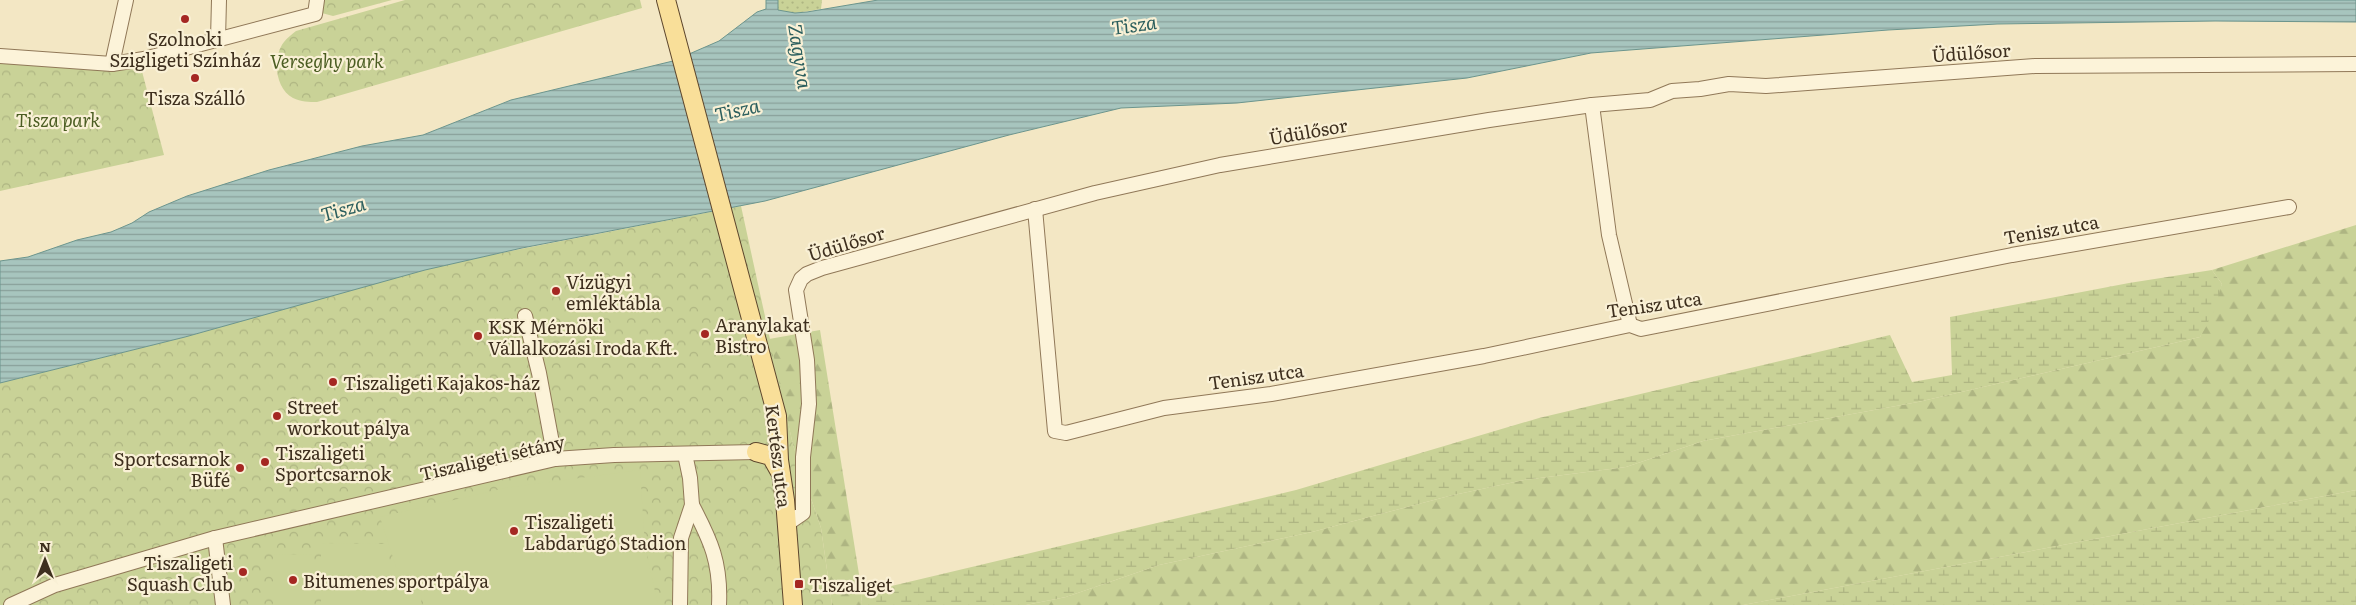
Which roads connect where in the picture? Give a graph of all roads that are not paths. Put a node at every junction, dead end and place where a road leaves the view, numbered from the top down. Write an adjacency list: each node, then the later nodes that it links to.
1 (126, 0): 7 (street)
2 (219, 0): 5 (street)
3 (317, 0): 5 (street)
4 (666, 1): 14 (main road, Kertész utca)
5 (218, 39): 7 (street)
6 (0, 56): 7 (street)
7 (112, 64)
8 (2356, 64): 9 (street, Üdülősor)
9 (1592, 105): 11 (street, Üdülősor); 13 (street)
10 (2289, 206): 13 (street, Tenisz utca)
11 (1034, 209): 13 (street, Tenisz utca); 21 (street, Üdülősor)
12 (524, 316): 18 (street)
13 (1630, 325)
14 (777, 421): 15 (main road, Kertész utca); 16 (main road)
15 (778, 447): 16 (main road); 19 (main road, Kertész utca)
16 (756, 452): 17 (street, Tiszaligeti sétány); 19 (main road)
17 (685, 454): 18 (street, Tiszaligeti sétány); 20 (street)
18 (555, 459): 22 (street, Tiszaligeti sétány)
19 (783, 481): 21 (main road, Kertész utca)
20 (692, 505): 25 (street); 26 (street)
21 (787, 524): 27 (main road, Kertész utca)
22 (215, 538): 23 (street, Tiszaligeti sétány); 24 (street)
23 (12, 605)
24 (223, 605)
25 (680, 605)
26 (719, 605)
27 (793, 605)

